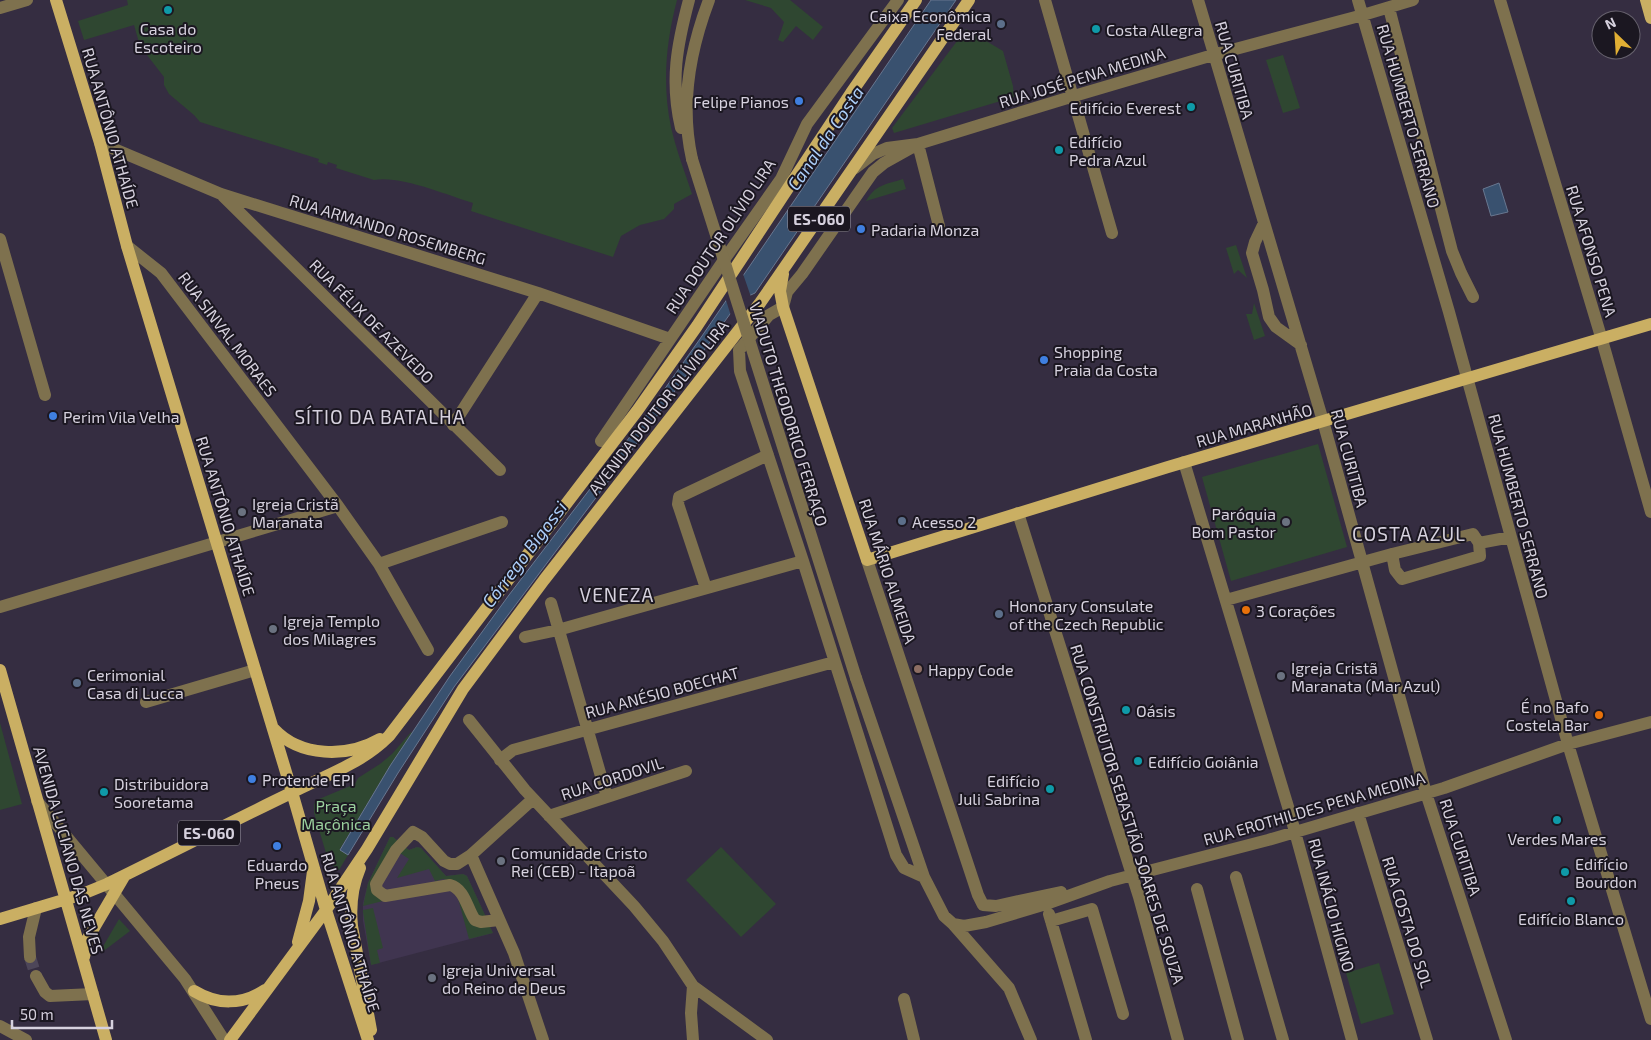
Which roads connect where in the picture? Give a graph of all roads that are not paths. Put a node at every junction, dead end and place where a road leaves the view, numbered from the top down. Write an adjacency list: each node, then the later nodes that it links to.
1 (27, 0): 14 (street)
2 (56, 0): 20 (main road, RUA ANTÔNIO ATHAÍDE)
3 (689, 0): 22 (street)
4 (709, 0): 22 (street)
5 (898, 0): 35 (street, RUA DOUTOR OLÍVIO LIRA)
6 (916, 0): 71 (main road, AVENIDA DOUTOR OLÍVIO LIRA / ES-060)
7 (969, 0): 23 (main road, AVENIDA DOUTOR OLÍVIO LIRA / ES-060)
8 (1045, 0): 19 (street)
9 (1198, 0): 18 (street, RUA CURITIBA)
10 (1358, 0): 16 (street, RUA HUMBERTO SERRANO)
11 (1413, 0): 15 (street, RUA JOSÉ PENA MEDINA)
12 (1500, 0): 36 (street, RUA AFONSO PENA)
13 (1646, 0): 17 (main road)
14 (0, 8)
15 (1389, 8): 16 (street, RUA JOSÉ PENA MEDINA); 32 (street)
16 (1363, 15): 18 (street, RUA JOSÉ PENA MEDINA); 38 (street, RUA HUMBERTO SERRANO)
17 (1651, 18)
18 (1214, 55): 19 (street, RUA JOSÉ PENA MEDINA); 25 (street, RUA CURITIBA)
19 (1074, 96): 21 (street, RUA JOSÉ PENA MEDINA); 27 (street)
20 (100, 143): 24 (street, RUA ARMANDO ROSEMBERG); 29 (main road, RUA ANTÔNIO ATHAÍDE)
21 (918, 144): 23 (street, RUA JOSÉ PENA MEDINA); 26 (street); 33 (street)
22 (692, 158): 89 (street, VIADUTO THEODORICO FERRAÇO, bridge)
23 (852, 171): 30 (main road, AVENIDA DOUTOR OLÍVIO LIRA / ES-060)
24 (221, 194): 31 (street, RUA ARMANDO ROSEMBERG); 41 (street, RUA FÉLIX DE AZEVEDO)
25 (1264, 223): 37 (street, RUA CURITIBA); 37 (street)
26 (939, 226)
27 (1112, 233)
28 (0, 239): 39 (street)
29 (127, 246): 46 (street, RUA SINVAL MORAES); 51 (main road, RUA ANTÔNIO ATHAÍDE)
30 (786, 266): 33 (main road, RUA MÁRIO ALMEIDA); 85 (main road, AVENIDA DOUTOR OLÍVIO LIRA / ES-060)
31 (538, 293): 35 (street, RUA ARMANDO ROSEMBERG); 41 (street)
32 (1473, 297)
33 (783, 307): 43 (street); 54 (main road, RUA MÁRIO ALMEIDA)
34 (1651, 324): 36 (main road, RUA MARANHÃO)
35 (670, 339): 42 (street, RUA DOUTOR OLÍVIO LIRA)
36 (1602, 340): 38 (main road, RUA MARANHÃO); 47 (street, RUA AFONSO PENA)
37 (1301, 345): 40 (street, RUA CURITIBA)
38 (1467, 378): 40 (main road, RUA MARANHÃO); 50 (street, RUA HUMBERTO SERRANO)
39 (45, 395)
40 (1324, 421): 44 (main road, RUA MARANHÃO); 56 (street, RUA CURITIBA)
41 (454, 425): 45 (street, RUA FÉLIX DE AZEVEDO)
42 (601, 441)
43 (768, 455): 55 (street); 58 (street)
44 (1184, 462): 48 (main road, RUA MARANHÃO); 59 (street, RUA INÁCIO HIGINO)
45 (500, 470)
46 (338, 506): 51 (street); 57 (street, RUA SINVAL MORAES)
47 (1651, 512)
48 (1018, 513): 54 (main road, RUA MARANHÃO); 88 (street, RUA CONSTRUTOR SEBASTIÃO SOARES DE SOUZA)
49 (502, 522): 57 (street)
50 (1511, 537): 52 (street); 74 (street, RUA HUMBERTO SERRANO)
51 (217, 543): 61 (street); 67 (main road, RUA ANTÔNIO ATHAÍDE)
52 (1479, 543): 53 (street); 53 (street)
53 (1392, 554): 56 (street)
54 (867, 560): 91 (street, RUA MÁRIO ALMEIDA)
55 (803, 561): 58 (street); 65 (street)
56 (1362, 563): 59 (street); 78 (street, RUA CURITIBA)
57 (379, 564): 64 (street, RUA SINVAL MORAES)
58 (706, 588): 62 (street)
59 (1226, 600): 84 (street, RUA INÁCIO HIGINO)
60 (551, 603): 62 (street)
61 (0, 607)
62 (558, 630): 63 (street); 73 (street)
63 (525, 637)
64 (428, 650)
65 (834, 662): 73 (street, RUA ANÉSIO BOECHAT); 89 (street)
66 (0, 670): 81 (main road, AVENIDA LUCIANO DAS NEVES)
67 (255, 670): 68 (street); 72 (main road, RUA ANTÔNIO ATHAÍDE)
68 (146, 702)
69 (469, 720): 75 (street)
70 (1651, 722): 74 (street, RUA EROTHILDES PENA MEDINA)
71 (398, 726): 72 (main road); 77 (main road, AVENIDA DOUTOR OLÍVIO LIRA / ES-060)
72 (273, 728): 77 (main road, RUA ANTÔNIO ATHAÍDE)
73 (588, 730): 75 (street, RUA ANÉSIO BOECHAT); 79 (street)
74 (1568, 744): 78 (street, RUA EROTHILDES PENA MEDINA); 112 (street, RUA HUMBERTO SERRANO)
75 (500, 760): 80 (street)
76 (686, 772): 79 (street, RUA CORDOVIL)
77 (292, 792): 87 (main road, RUA ANTÔNIO ATHAÍDE); 92 (main road, ES-060)
78 (1426, 793): 82 (street, RUA EROTHILDES PENA MEDINA); 131 (street, RUA CURITIBA)
79 (607, 797): 83 (street, RUA CORDOVIL)
80 (533, 799): 83 (street); 86 (street)
81 (37, 800): 92 (street); 94 (main road, AVENIDA LUCIANO DAS NEVES)
82 (1358, 813): 84 (street, RUA EROTHILDES PENA MEDINA); 130 (street, RUA COSTA DO SOL)
83 (549, 816): 106 (street)
84 (1294, 832): 88 (street, RUA EROTHILDES PENA MEDINA); 129 (street, RUA INÁCIO HIGINO)
85 (367, 849): 97 (main road, AVENIDA DOUTOR OLÍVIO LIRA); 119 (main road)
86 (471, 855): 99 (street); 99 (street)
87 (313, 867): 97 (main road, RUA ANTÔNIO ATHAÍDE); 102 (main road)
88 (1132, 876): 91 (street, RUA EROTHILDES PENA MEDINA); 126 (street, RUA CONSTRUTOR SEBASTIÃO SOARES DE SOUZA)
89 (924, 877): 101 (street)
90 (1236, 877): 128 (street)
91 (1110, 881): 95 (street, RUA EROTHILDES PENA MEDINA)
92 (110, 889): 94 (main road); 104 (main road); 108 (street)
93 (1197, 889): 127 (street)
94 (66, 899): 96 (main road); 104 (main road, AVENIDA LUCIANO DAS NEVES)
95 (1046, 904): 100 (street); 101 (street, RUA EROTHILDES PENA MEDINA)
96 (36, 908): 98 (main road); 103 (street)
97 (326, 910): 102 (main road, AVENIDA DOUTOR OLÍVIO LIRA); 118 (main road, RUA ANTÔNIO ATHAÍDE)
98 (0, 919)
99 (500, 920): 120 (street)
100 (1051, 921): 111 (street); 125 (street)
101 (953, 924): 124 (street)
102 (295, 952): 107 (main road, AVENIDA DOUTOR OLÍVIO LIRA)
103 (30, 957)
104 (84, 962): 109 (main road, AVENIDA LUCIANO DAS NEVES)
105 (36, 976): 109 (street)
106 (693, 986): 121 (street); 122 (street)
107 (267, 989): 108 (main road); 117 (main road, AVENIDA DOUTOR OLÍVIO LIRA)
108 (194, 991): 116 (street)
109 (93, 994): 115 (main road, AVENIDA LUCIANO DAS NEVES)
110 (904, 998): 123 (street)
111 (1123, 1014)
112 (1651, 1019)
113 (0, 1026): 114 (street)
114 (26, 1040)
115 (106, 1040)
116 (224, 1040)
117 (230, 1040)
118 (368, 1040)
119 (373, 1040)
120 (543, 1040)
121 (694, 1040)
122 (767, 1040)
123 (914, 1040)
124 (1031, 1040)
125 (1086, 1040)
126 (1178, 1040)
127 (1238, 1040)
128 (1283, 1040)
129 (1352, 1040)
130 (1427, 1040)
131 (1506, 1040)

